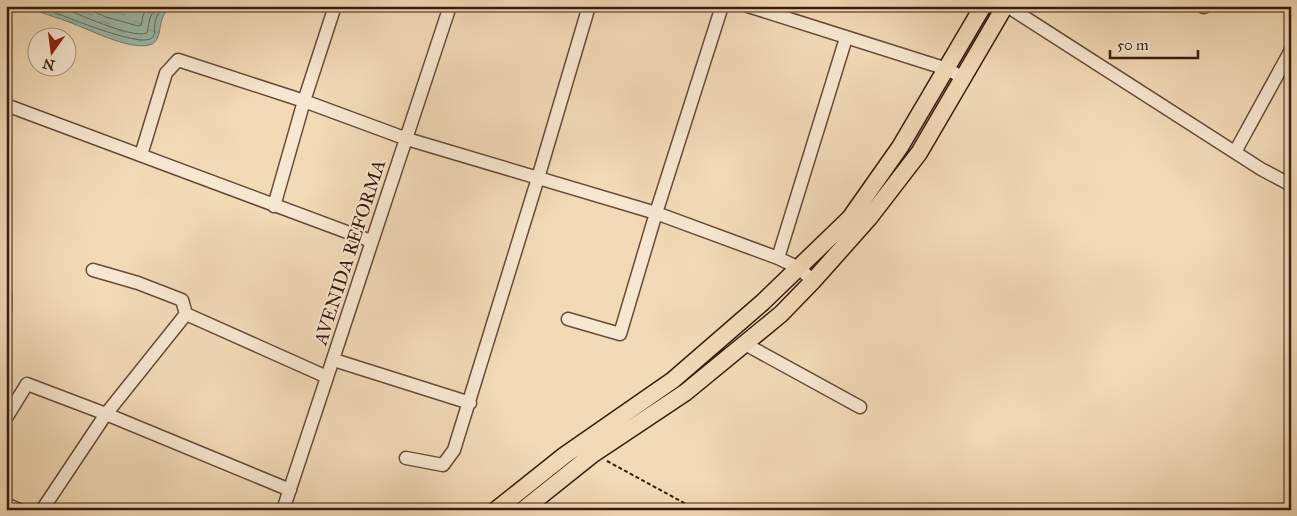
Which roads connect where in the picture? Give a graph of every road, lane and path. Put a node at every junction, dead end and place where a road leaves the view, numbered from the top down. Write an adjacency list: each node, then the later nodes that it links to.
1 (335, 6): 12 (street)
2 (450, 6): 14 (street, AVENIDA REFORMA)
3 (589, 6): 17 (street)
4 (722, 6): 20 (street)
5 (748, 6): 8 (street)
6 (983, 6): 10 (main road)
7 (1006, 6): 11 (main road); 15 (street)
8 (846, 38): 10 (street); 22 (street)
9 (1291, 50): 15 (street)
10 (948, 69): 11 (street); 23 (main road)
11 (962, 77): 25 (main road)
12 (304, 101): 14 (street); 16 (street); 19 (street)
13 (6, 105): 16 (street)
14 (407, 139): 17 (street); 21 (street, AVENIDA REFORMA)
15 (1235, 152): 18 (street)
16 (141, 155): 19 (street)
17 (538, 178): 20 (street); 33 (street)
18 (1291, 185)
19 (274, 206): 21 (street)
20 (656, 213): 22 (street); 27 (street)
21 (371, 241): 29 (street, AVENIDA REFORMA)
22 (778, 258): 23 (street)
23 (799, 268): 25 (street); 31 (main road)
24 (93, 270): 26 (street)
25 (813, 281): 28 (main road)
26 (186, 314): 30 (street); 35 (street)
27 (568, 320)
28 (745, 344): 32 (main road); 34 (street)
29 (334, 360): 30 (street, AVENIDA REFORMA); 33 (street)
30 (327, 376): 39 (street, AVENIDA REFORMA)
31 (673, 380): 32 (main road); 45 (main road)
32 (686, 392): 37 (main road)
33 (470, 403): 38 (street)
34 (860, 407)
35 (106, 414): 36 (street); 39 (street); 43 (street)
36 (6, 418)
37 (593, 454): 41 (main road); 46 (path)
38 (406, 458)
39 (290, 490): 44 (street, AVENIDA REFORMA)
40 (6, 504): 42 (street)
41 (531, 508)
42 (19, 510)
43 (42, 510)
44 (284, 510)
45 (496, 510)
46 (697, 510)

